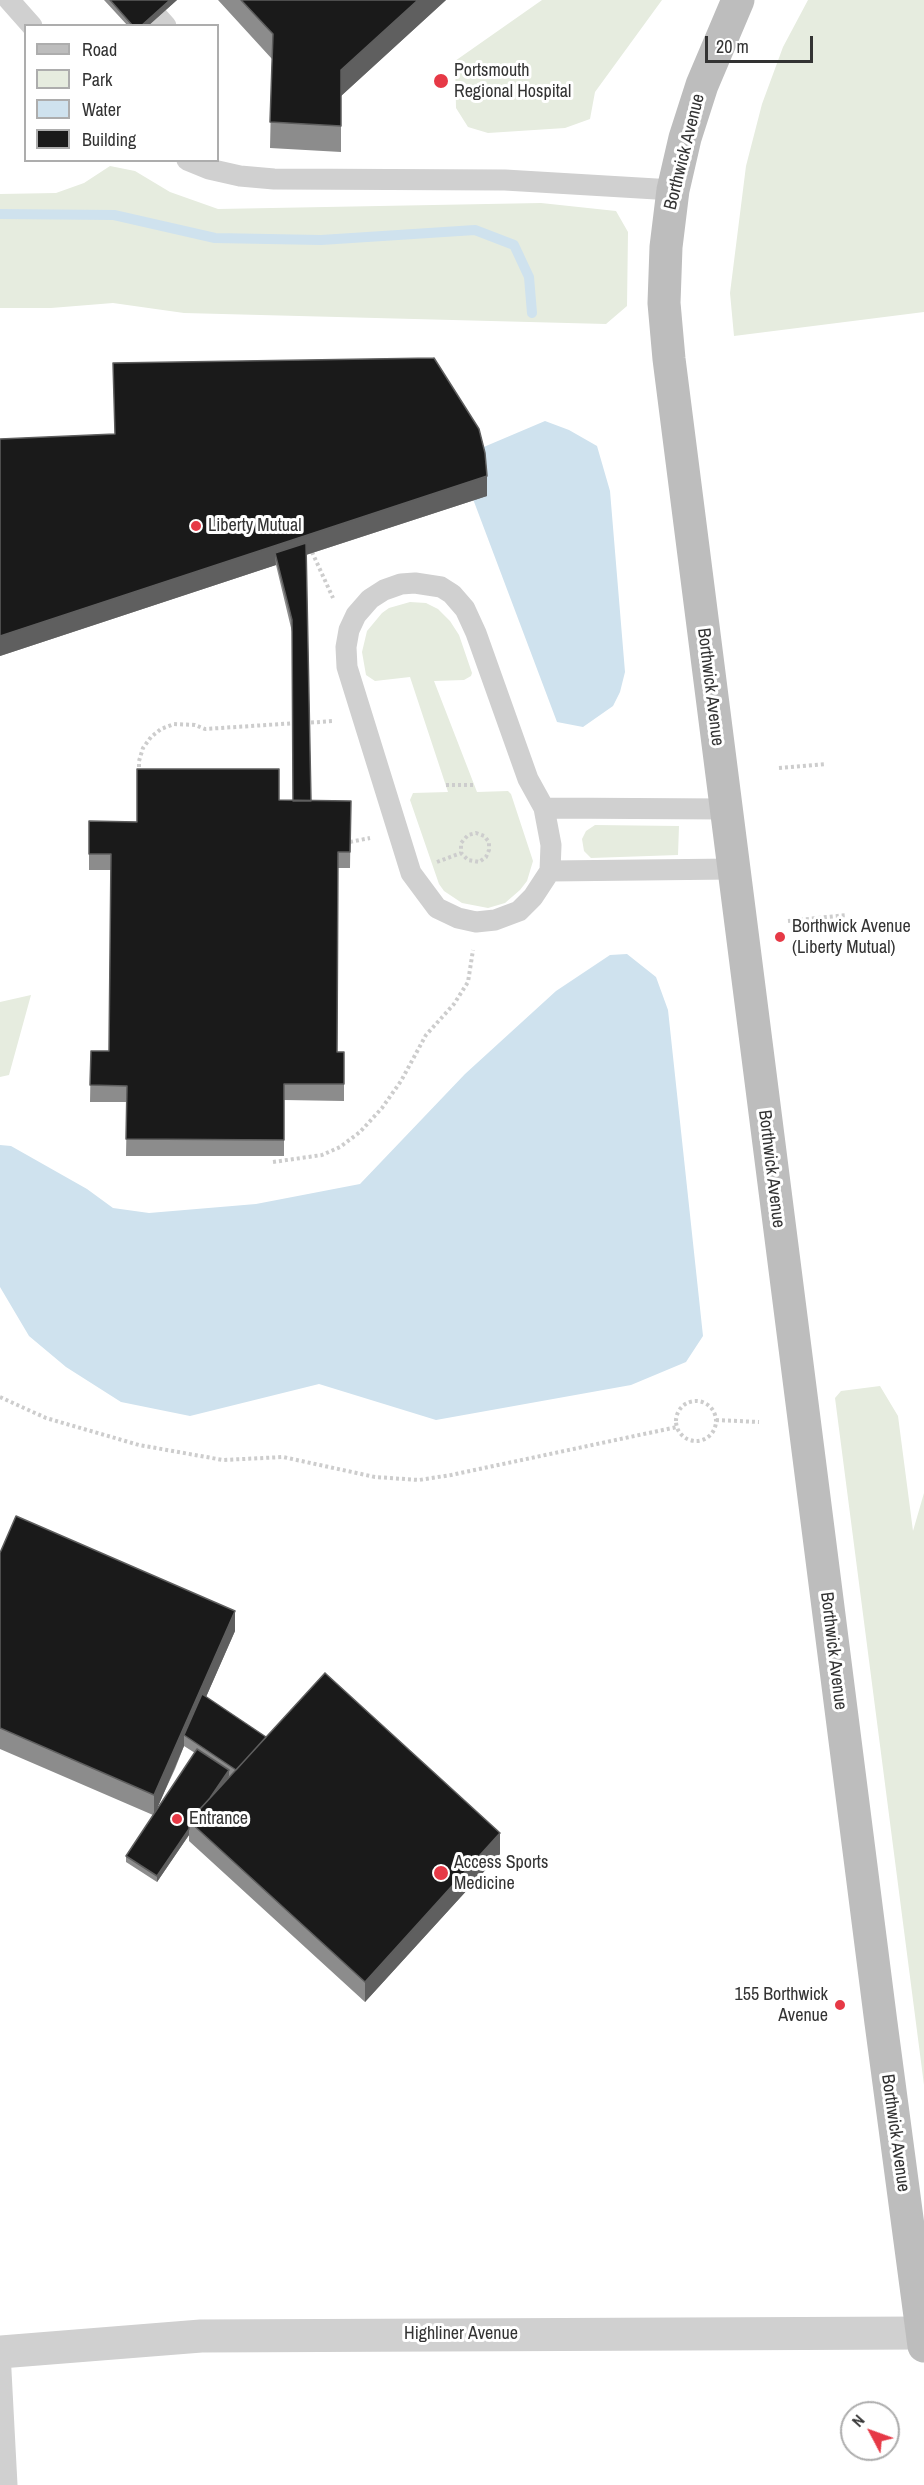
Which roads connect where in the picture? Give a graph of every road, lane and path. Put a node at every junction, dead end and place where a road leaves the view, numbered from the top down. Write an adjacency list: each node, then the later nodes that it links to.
1 (9, 0): 4 (lane)
2 (143, 0): 5 (lane)
3 (738, 0): 7 (street, Borthwick Avenue)
4 (30, 24)
5 (164, 24)
6 (192, 162): 7 (lane)
7 (673, 190): 17 (street, Borthwick Avenue)
8 (312, 552): 9 (path)
9 (334, 600)
10 (337, 721): 13 (path)
11 (826, 764): 12 (path)
12 (778, 768)
13 (139, 774)
14 (446, 785): 15 (path)
15 (474, 785)
16 (544, 808): 17 (lane); 22 (lane); 23 (lane)
17 (725, 809): 21 (street, Borthwick Avenue)
18 (374, 838): 19 (path)
19 (350, 842)
20 (461, 853): 20 (path); 23 (path)
21 (733, 869): 22 (lane); 32 (street, Borthwick Avenue)
22 (550, 871): 23 (lane)
23 (411, 873)
24 (847, 915): 25 (path)
25 (788, 921)
26 (474, 949): 27 (path)
27 (273, 1162)
28 (0, 1397): 31 (path)
29 (716, 1420): 30 (path); 31 (path); 31 (path)
30 (759, 1422)
31 (677, 1426)
32 (923, 2340): 33 (street, Highliner Avenue)
33 (0, 2352): 34 (lane)
34 (7, 2485)

